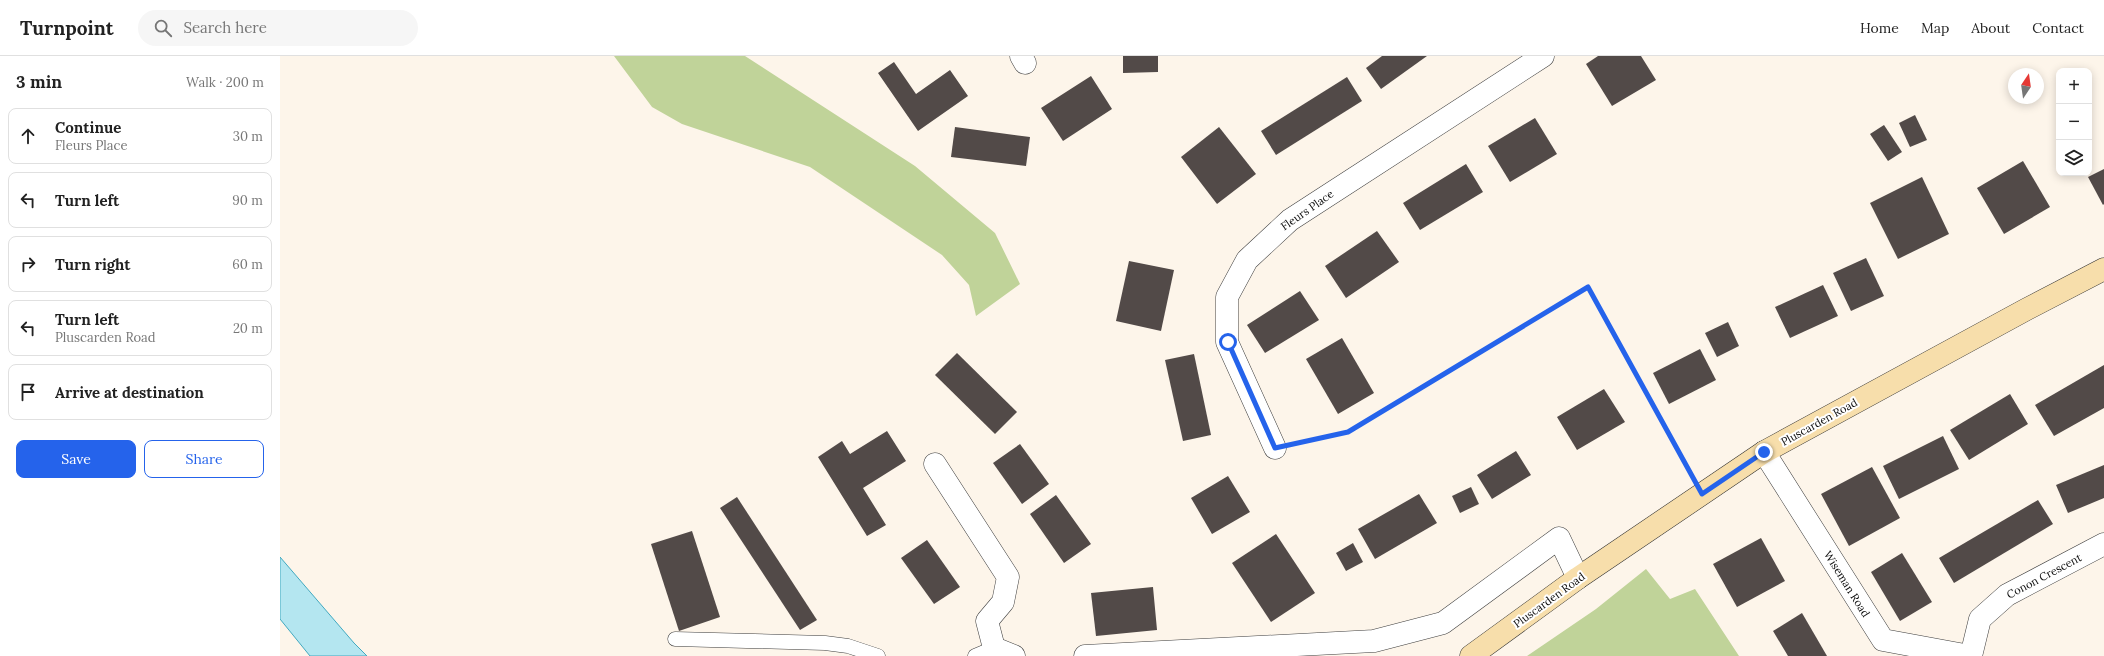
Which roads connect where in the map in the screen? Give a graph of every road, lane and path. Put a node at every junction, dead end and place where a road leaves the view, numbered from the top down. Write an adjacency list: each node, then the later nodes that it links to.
1 (1543, 56): 3 (street, Fleurs Place)
2 (2104, 269): 4 (main road, Pluscarden Road)
3 (1275, 448): 6 (path)
4 (1764, 452): 6 (main road, Pluscarden Road); 15 (street, Wiseman Road)
5 (935, 464): 10 (street)
6 (1702, 494): 8 (main road, Pluscarden Road)
7 (2104, 544): 15 (street, Conon Crescent)
8 (1578, 578): 13 (street); 14 (main road, Pluscarden Road)
9 (675, 638): 11 (lane)
10 (984, 652): 12 (street)
11 (878, 656)
12 (1014, 656)
13 (1085, 656)
14 (1471, 656)
15 (1970, 656)

